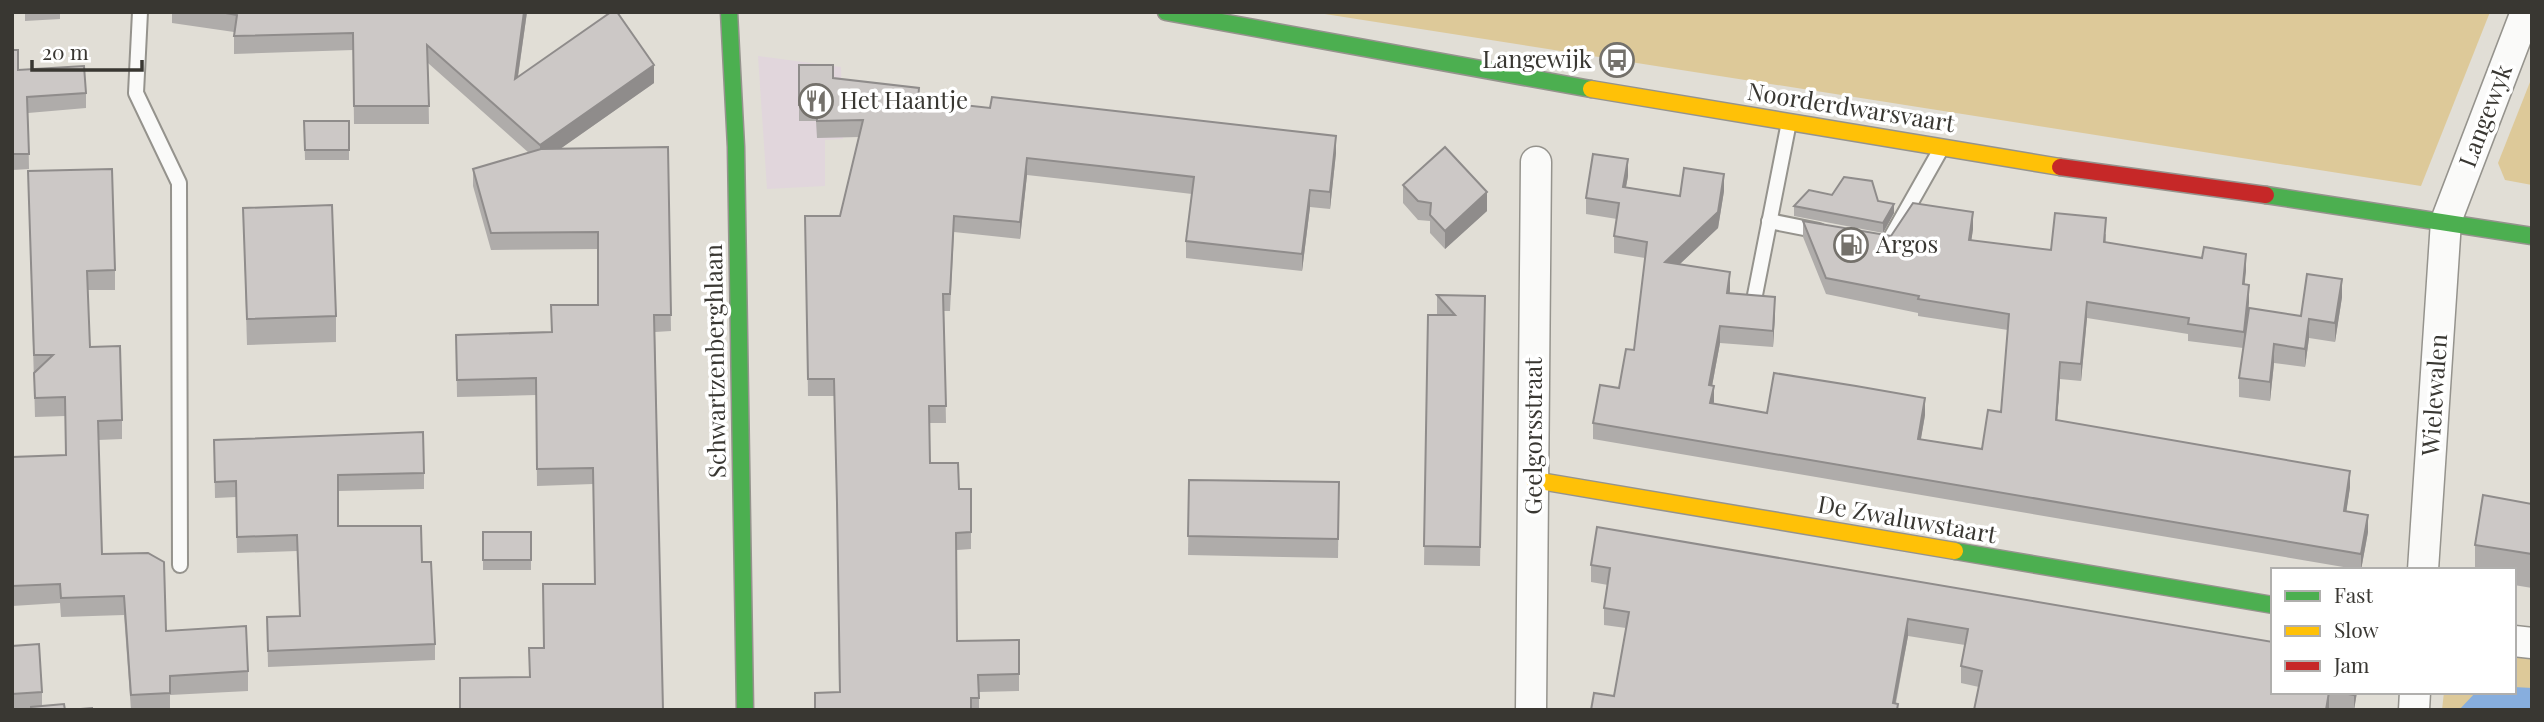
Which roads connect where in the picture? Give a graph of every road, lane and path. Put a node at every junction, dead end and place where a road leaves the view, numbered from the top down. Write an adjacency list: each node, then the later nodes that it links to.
1 (140, 12): 15 (lane)
2 (729, 12): 18 (street, Schwartzenberghlaan)
3 (1166, 12): 5 (street, Noorderdwarsvaart)
4 (2525, 12): 9 (street, Langewyk)
5 (1789, 121): 6 (street, Noorderdwarsvaart); 8 (lane)
6 (1944, 145): 9 (street, Noorderdwarsvaart); 12 (lane)
7 (1536, 162): 14 (street, Geelgorsstraat)
8 (1769, 221): 10 (lane); 13 (lane)
9 (2446, 221): 11 (street, Noorderdwarsvaart); 16 (street, Wielewalen)
10 (1835, 234)
11 (2532, 236)
12 (1875, 242)
13 (1754, 300)
14 (1534, 480): 17 (street, De Zwaluwstaart); 19 (street, Geelgorsstraat)
15 (180, 565)
16 (2423, 568)
17 (2271, 605)
18 (746, 710)
19 (1531, 710)

